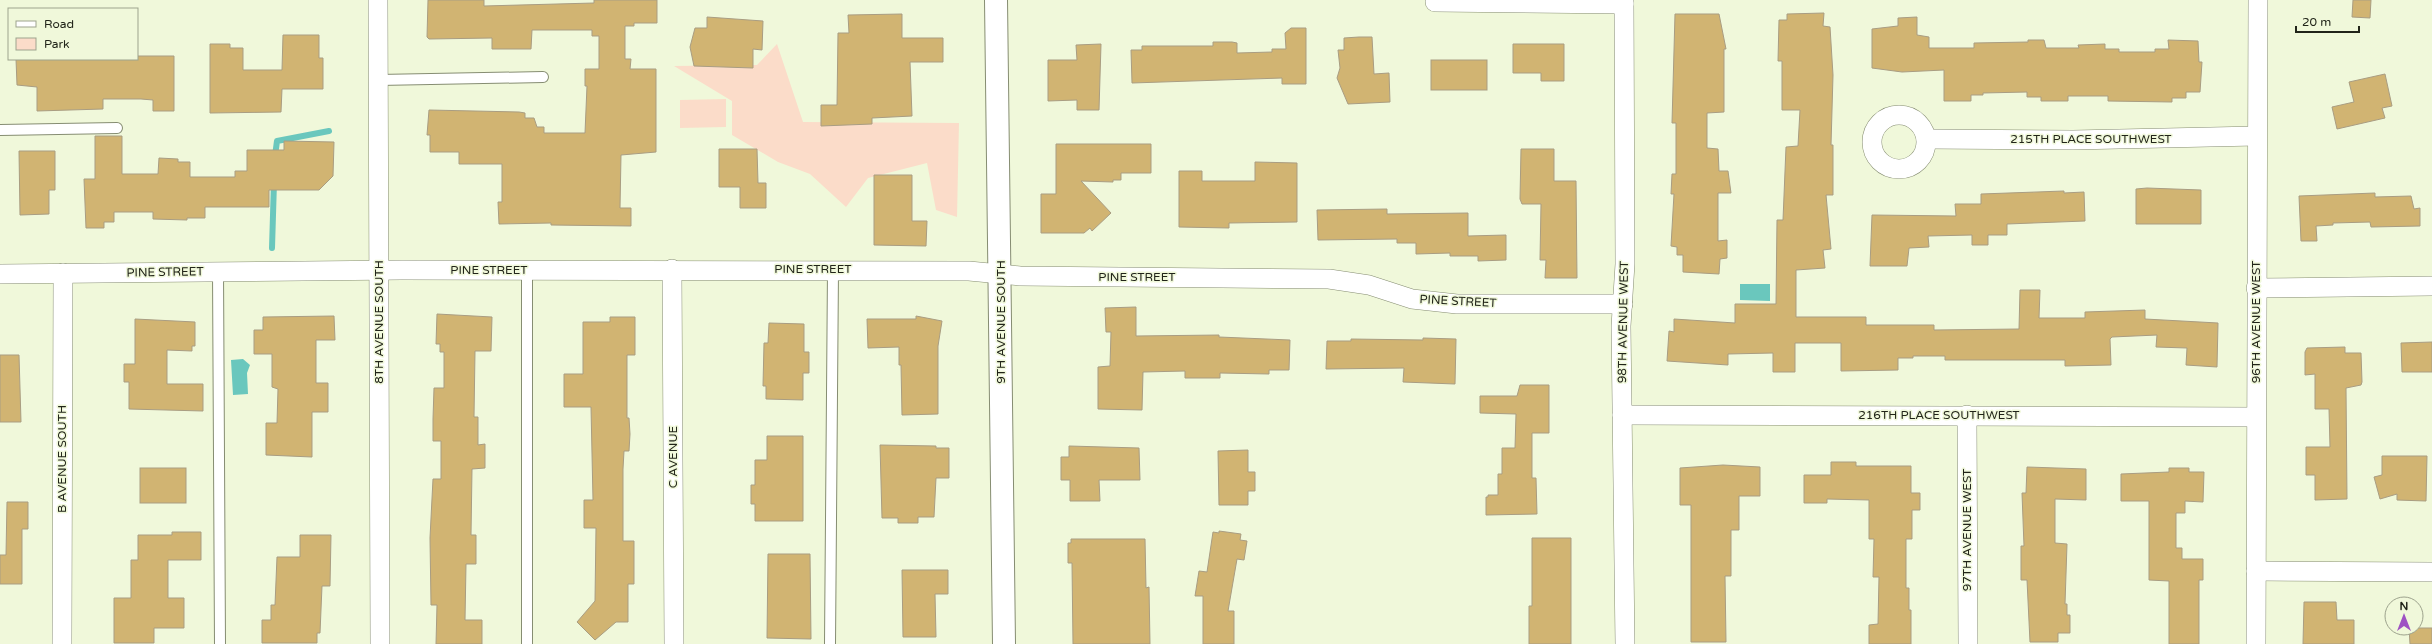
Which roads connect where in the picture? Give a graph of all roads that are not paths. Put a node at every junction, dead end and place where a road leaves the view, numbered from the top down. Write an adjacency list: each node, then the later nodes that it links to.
1 (378, 0): 7 (street, 8TH AVENUE SOUTH)
2 (996, 0): 19 (main road, 9TH AVENUE SOUTH)
3 (2258, 0): 10 (street, 96TH AVENUE WEST)
4 (1435, 1): 5 (street)
5 (1624, 2): 22 (street, 98TH AVENUE WEST)
6 (543, 77): 7 (lane)
7 (378, 80): 15 (street, 8TH AVENUE SOUTH)
8 (117, 128): 9 (lane)
9 (0, 130)
10 (2256, 136): 11 (street, 215TH PLACE SOUTHWEST); 21 (street, 96TH AVENUE WEST)
11 (1926, 139)
12 (527, 269): 13 (street, PINE STREET); 15 (street, PINE STREET); 31 (lane)
13 (672, 269): 14 (street, PINE STREET); 32 (street, C AVENUE)
14 (832, 269): 19 (street, PINE STREET); 33 (lane)
15 (379, 270): 16 (street, PINE STREET); 30 (street, 8TH AVENUE SOUTH)
16 (218, 271): 17 (street, PINE STREET); 29 (lane)
17 (63, 273): 18 (street, PINE STREET); 28 (street, B AVENUE SOUTH)
18 (0, 274)
19 (1001, 275): 22 (street, PINE STREET); 34 (main road, 9TH AVENUE SOUTH)
20 (2432, 286): 21 (street)
21 (2256, 288): 25 (street, 96TH AVENUE WEST)
22 (1623, 304): 23 (street, 98TH AVENUE WEST)
23 (1622, 415): 24 (street, 216TH PLACE SOUTHWEST); 35 (street, 98TH AVENUE WEST)
24 (1966, 415): 25 (street, 216TH PLACE SOUTHWEST); 36 (street, 97TH AVENUE WEST)
25 (2256, 417): 26 (street, 96TH AVENUE WEST)
26 (2256, 571): 27 (street); 37 (street, 96TH AVENUE WEST)
27 (2432, 572)
28 (62, 644)
29 (220, 644)
30 (380, 644)
31 (527, 644)
32 (674, 644)
33 (830, 644)
34 (1004, 644)
35 (1625, 644)
36 (1968, 644)
37 (2256, 644)

